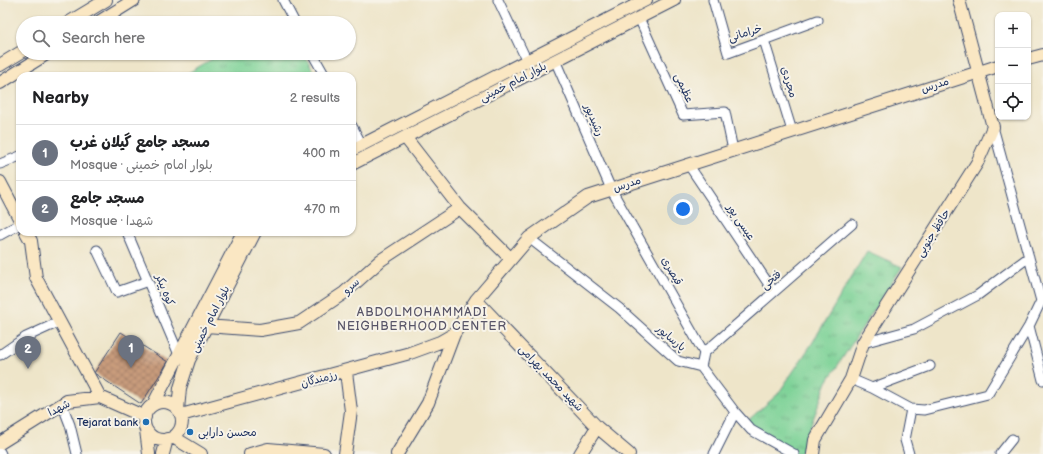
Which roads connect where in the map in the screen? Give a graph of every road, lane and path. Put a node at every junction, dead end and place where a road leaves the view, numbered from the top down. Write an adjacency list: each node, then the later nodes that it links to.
1 (106, 0): 10 (street)
2 (134, 0): 9 (street)
3 (283, 0): 12 (street)
4 (498, 0): 22 (street)
5 (646, 0): 22 (street, بلوار امام خمینی)
6 (674, 0): 13 (street, بلوار امام خمینی)
7 (713, 0): 15 (street, خرامانی)
8 (959, 0): 27 (street)
9 (118, 4): 11 (street)
10 (80, 16)
11 (105, 16)
12 (292, 16)
13 (639, 18): 21 (street, بلوار امام خمینی); 34 (street, عظیمی)
14 (818, 20): 15 (street, خرامانی)
15 (764, 40): 31 (street, مجردی)
16 (16, 55): 23 (street)
17 (1043, 55): 18 (street)
18 (1031, 57)
19 (37, 60): 25 (street)
20 (316, 60): 26 (street)
21 (555, 60): 32 (street, بلوار امام خمینی); 40 (street, رشیدپور)
22 (527, 61): 33 (street, بلوار امام خمینی)
23 (0, 65)
24 (995, 67): 27 (street, مدرس)
25 (18, 72)
26 (322, 72)
27 (978, 72): 30 (street); 31 (street, مدرس)
28 (16, 73): 29 (street)
29 (0, 83)
30 (992, 127): 52 (street); 62 (street, حافظ جنوبی)
31 (792, 131): 34 (street, مدرس)
32 (405, 137): 36 (street, بلوار امام خمینی); 41 (street)
33 (357, 148)
34 (733, 150): 38 (street, مدرس)
35 (16, 158): 37 (street)
36 (356, 162)
37 (0, 164)
38 (688, 164): 40 (street, مدرس); 55 (street, عیسی پور)
39 (0, 182): 42 (street)
40 (611, 189): 50 (street, مدرس); 63 (street, قیصری)
41 (460, 208): 53 (street); 59 (street, سرو)
42 (16, 212)
43 (852, 224): 55 (street, فتحی)
44 (16, 226): 45 (street)
45 (0, 235)
46 (28, 236): 58 (street)
47 (129, 236): 54 (street, کوه پیکر)
48 (241, 236): 65 (street, بلوار امام خمینی)
49 (253, 236): 59 (street, بلوار امام خمینی)
50 (529, 238): 53 (street, مدرس); 67 (street, پارساپور)
51 (97, 250): 54 (street)
52 (1029, 257): 57 (street); 62 (street)
53 (510, 258): 56 (street, مدرس)
54 (148, 281): 65 (street, کوه پیکر)
55 (774, 292): 63 (street, فتحی)
56 (476, 300): 61 (street, مدرس); 79 (street, شهید محمد بهرامی)
57 (1042, 301): 60 (street)
58 (59, 322): 64 (street); 72 (street)
59 (206, 326): 77 (street, بلوار امام خمینی)
60 (1029, 326): 70 (street); 75 (street)
61 (454, 334): 68 (street, رزمندگان); 91 (street, مدرس)
62 (863, 343): 69 (street, حافظ جنوبی)
63 (704, 353): 67 (street)
64 (0, 355)
65 (180, 357): 74 (street, بلوار امام خمینی)
66 (930, 366): 71 (street)
67 (701, 367): 76 (street)
68 (346, 372): 77 (street, رزمندگان); 90 (street)
69 (851, 379): 71 (street); 96 (street, حافظ جنوبی)
70 (1043, 380)
71 (872, 388): 75 (street)
72 (100, 397): 73 (street, شهدا); 78 (street)
73 (62, 404): 83 (street, شهدا); 84 (street)
74 (153, 405): 77 (street); 78 (street)
75 (911, 409): 97 (street)
76 (735, 412): 94 (street); 95 (street)
77 (180, 413): 81 (street)
78 (145, 417): 80 (street)
79 (597, 427): 92 (street); 93 (street, شهید محمد بهرامی)
80 (146, 430): 81 (street); 85 (street)
81 (170, 438): 86 (street); 87 (street)
82 (1012, 439): 98 (street)
83 (0, 443)
84 (77, 454)
85 (149, 454)
86 (163, 454)
87 (201, 454)
88 (250, 454): 89 (street)
89 (324, 454)
90 (346, 454)
91 (396, 454)
92 (580, 454)
93 (629, 454)
94 (714, 454)
95 (794, 454)
96 (813, 454)
97 (909, 454)
98 (1000, 454)

